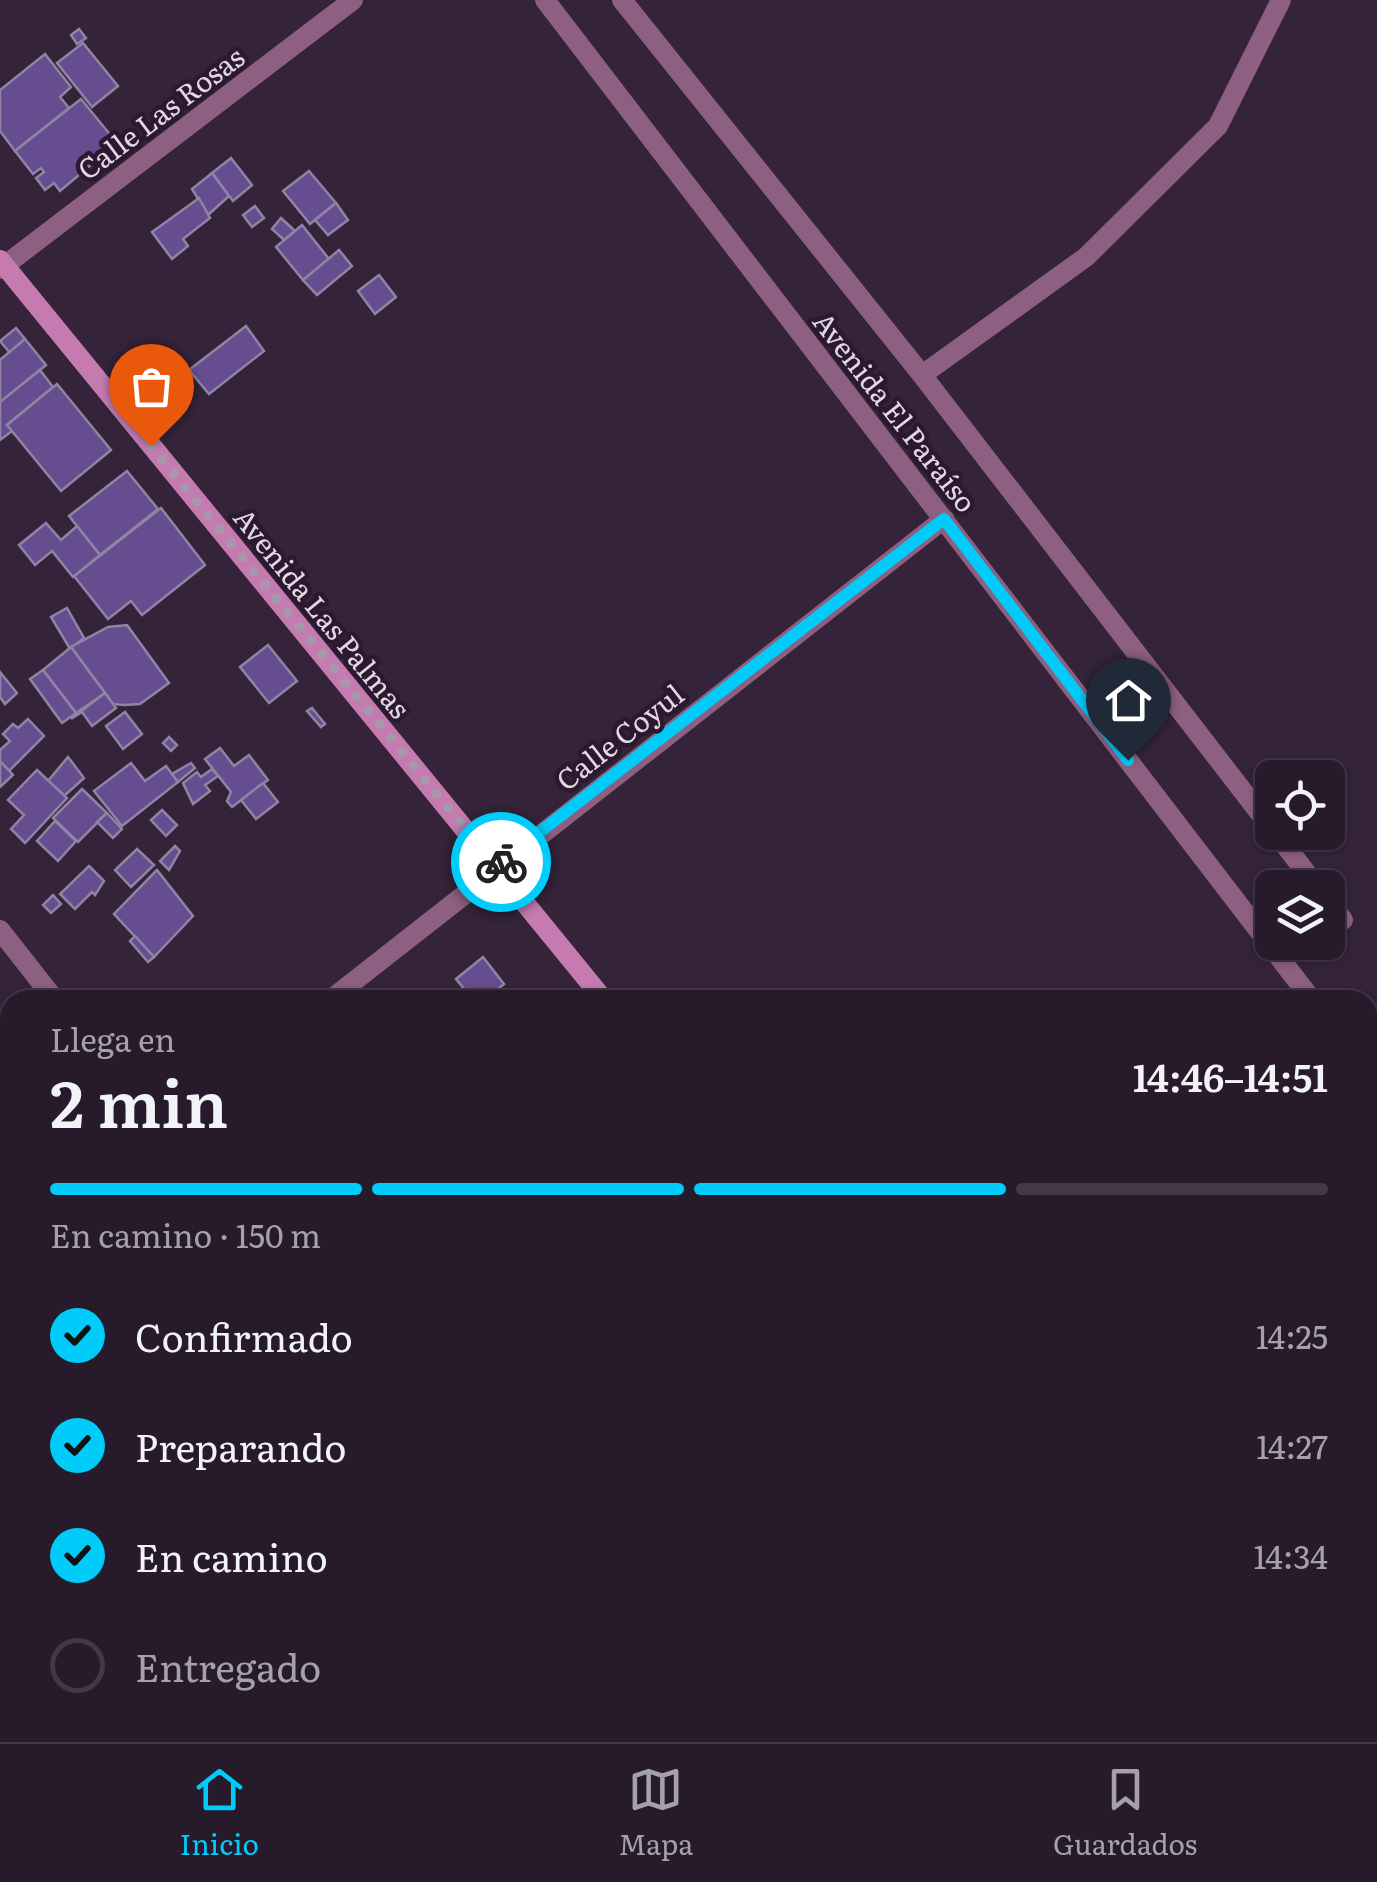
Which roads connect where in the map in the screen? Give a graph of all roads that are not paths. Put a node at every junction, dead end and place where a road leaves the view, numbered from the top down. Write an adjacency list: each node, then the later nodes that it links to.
1 (353, 0): 5 (street, Calle Las Rosas)
2 (545, 0): 7 (street, Avenida El Paraíso)
3 (622, 0): 6 (street)
4 (1281, 0): 6 (street)
5 (1, 265): 10 (street, Avenida Las Palmas)
6 (922, 375): 8 (street)
7 (944, 519): 10 (street, Calle Coyul); 16 (street, Avenida El Paraíso)
8 (1255, 806)
9 (1289, 850): 11 (street)
10 (496, 866): 14 (street, Calle Coyul); 15 (street, Avenida Las Palmas)
11 (1304, 870)
12 (0, 930): 13 (street)
13 (47, 990)
14 (342, 990)
15 (596, 990)
16 (1304, 990)

